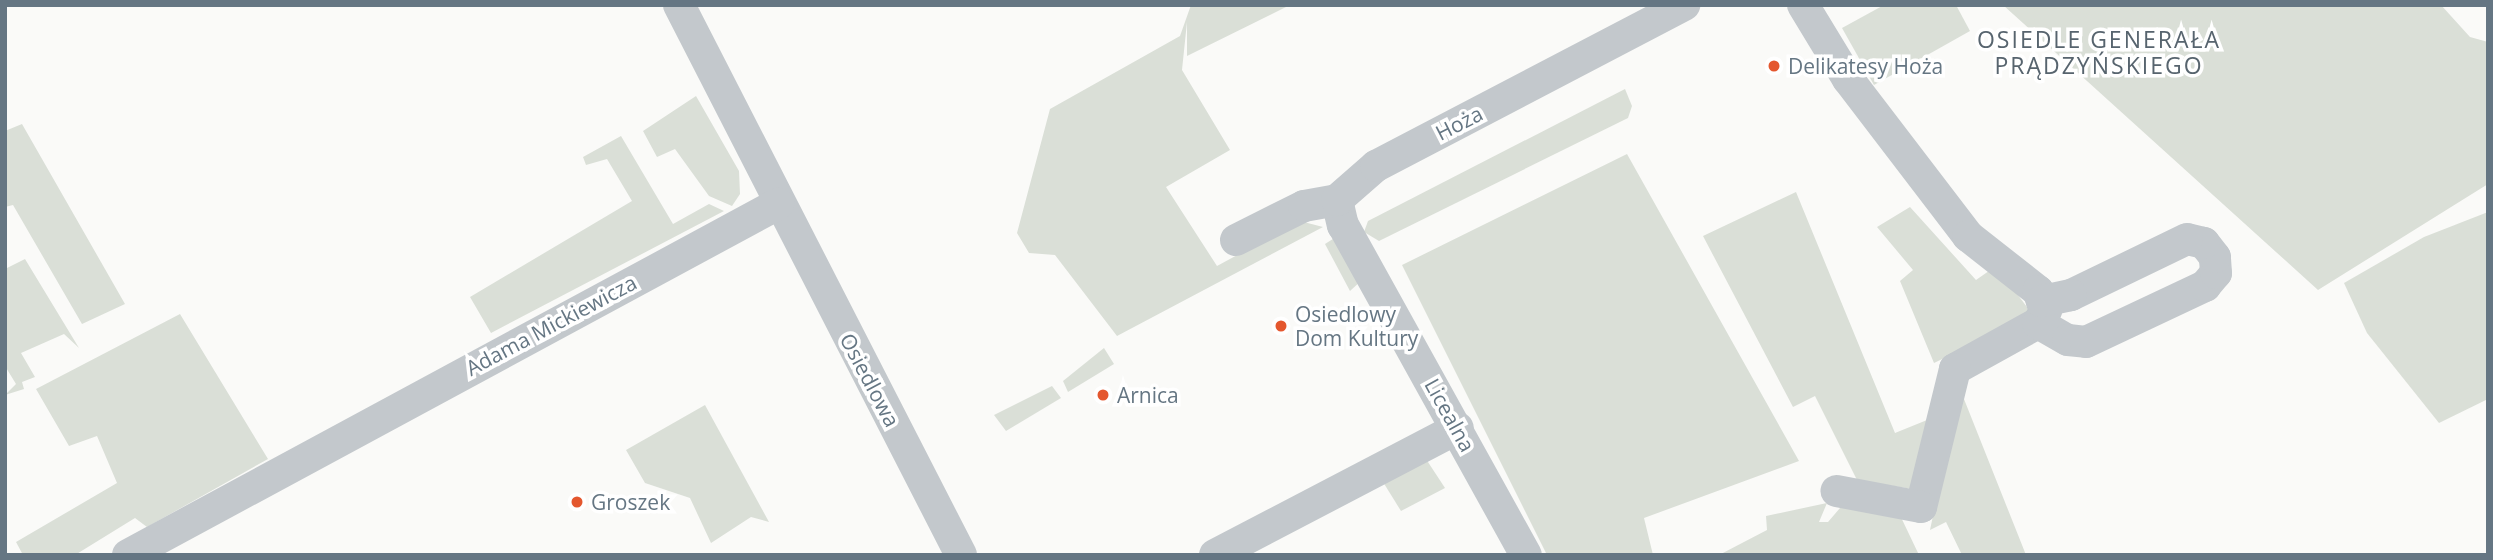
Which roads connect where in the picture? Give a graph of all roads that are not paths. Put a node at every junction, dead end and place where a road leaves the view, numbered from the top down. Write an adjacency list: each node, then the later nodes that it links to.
1 (679, 5): 5 (street)
2 (1684, 5): 4 (street, Hoża)
3 (1803, 5): 7 (street)
4 (1337, 200): 6 (street); 8 (street, Licealna)
5 (778, 204): 10 (street, Adama Mickiewicza); 11 (street, Osiedlowa)
6 (1236, 240)
7 (2042, 312): 7 (street); 9 (street)
8 (1458, 428): 12 (street); 13 (street, Licealna)
9 (1836, 491)
10 (128, 555)
11 (961, 555)
12 (1215, 555)
13 (1526, 555)

